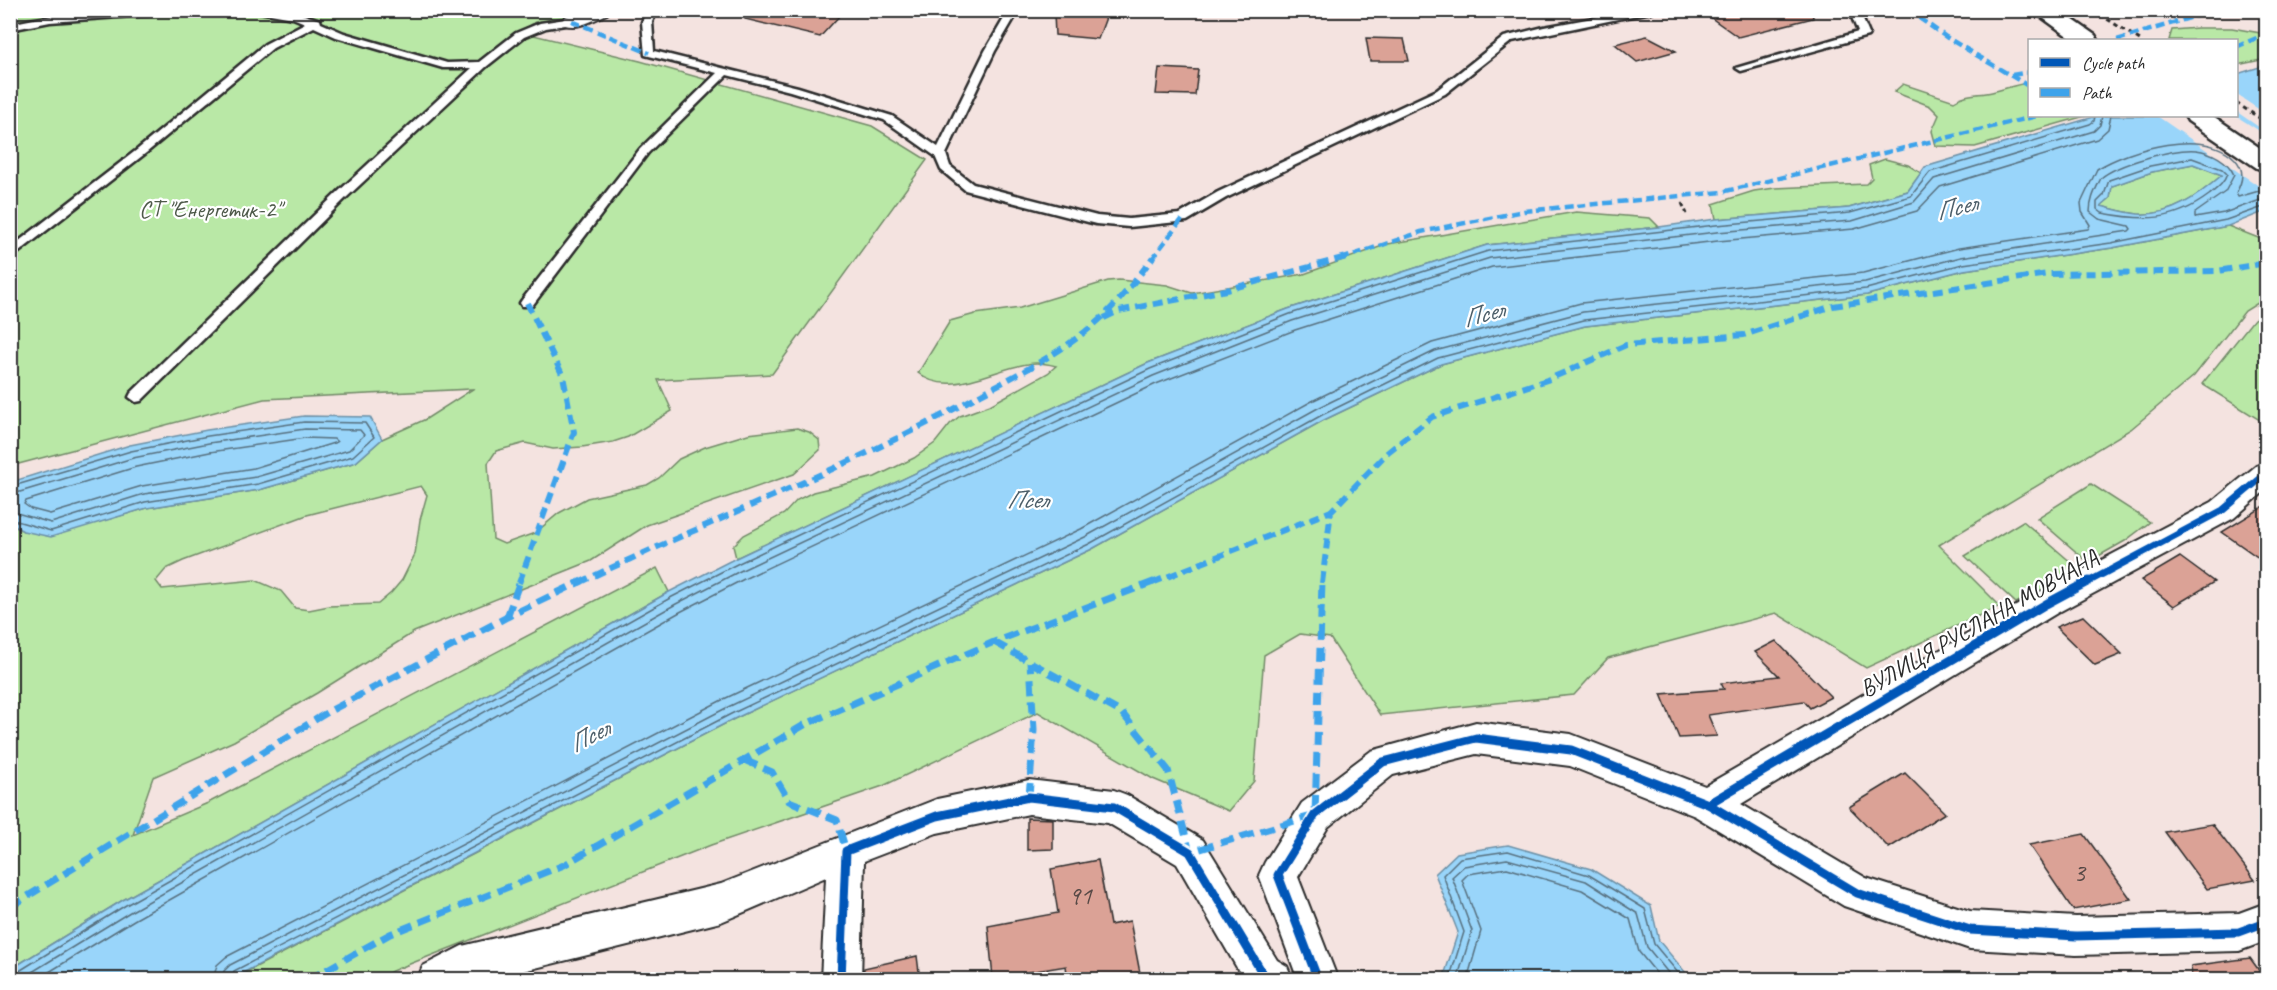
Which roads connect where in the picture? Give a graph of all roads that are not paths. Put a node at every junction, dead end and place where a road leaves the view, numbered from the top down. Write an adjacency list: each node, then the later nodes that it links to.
1 (167, 10): 11 (lane)
2 (253, 10): 10 (lane)
3 (600, 10): 9 (street)
4 (652, 10): 15 (lane)
5 (1014, 10): 17 (lane)
6 (1656, 10): 17 (lane)
7 (1854, 10): 14 (lane)
8 (2043, 10): 12 (main road)
9 (572, 21): 13 (lane)
10 (316, 22): 13 (lane); 19 (lane)
11 (10, 27)
12 (2086, 39)
13 (482, 65): 21 (lane)
14 (1741, 68)
15 (724, 72): 17 (lane); 20 (lane)
16 (2198, 117): 18 (main road)
17 (940, 154)
18 (2266, 163)
19 (10, 255)
20 (527, 303)
21 (136, 397)
22 (2266, 474): 23 (street, ВУЛИЦЯ РУСЛАНА МОВЧАНА)
23 (1708, 804): 25 (street); 29 (street)
24 (846, 851): 26 (street); 27 (street); 28 (street)
25 (2266, 922)
26 (437, 980)
27 (841, 980)
28 (1273, 980)
29 (1318, 980)

